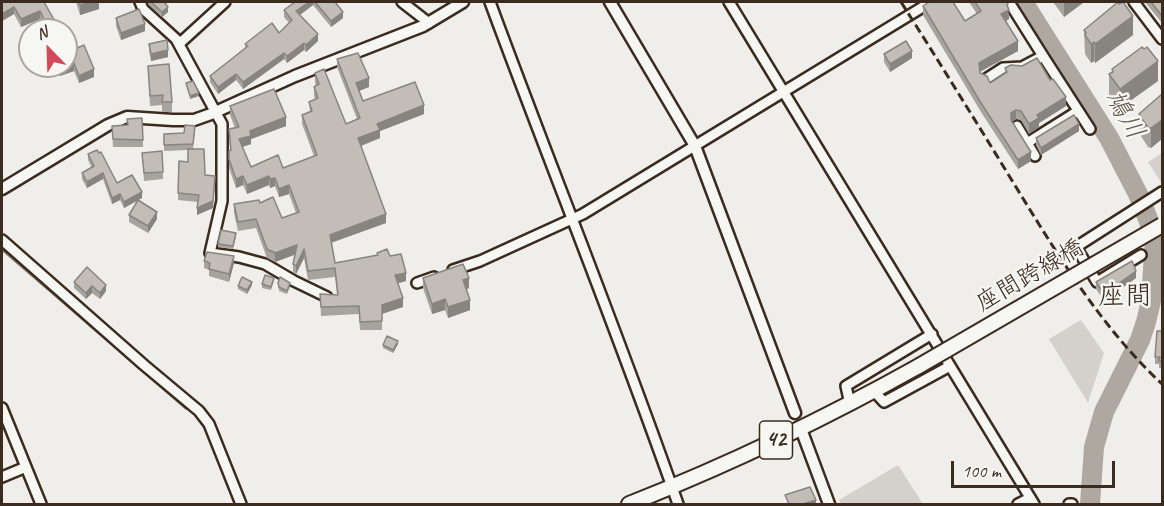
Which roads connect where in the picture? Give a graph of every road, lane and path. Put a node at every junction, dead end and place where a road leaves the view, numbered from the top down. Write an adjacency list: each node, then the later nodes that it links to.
1 (140, 2): 13 (street)
2 (225, 2): 13 (street)
3 (402, 2): 11 (street)
4 (463, 2): 11 (street)
5 (490, 2): 26 (street)
6 (610, 2): 22 (street)
7 (729, 2): 16 (street)
8 (931, 2): 16 (street)
9 (1009, 2): 14 (street)
10 (1134, 2): 12 (street)
11 (429, 23): 18 (street)
12 (1162, 39)
13 (179, 44): 18 (street)
14 (1043, 56): 15 (street); 17 (street)
15 (986, 79)
16 (782, 91): 22 (street); 32 (street)
17 (1078, 111): 20 (street); 21 (street)
18 (216, 112): 24 (street); 31 (street)
19 (1017, 126): 21 (street)
20 (1090, 129)
21 (1027, 143): 23 (street)
22 (695, 146): 26 (street); 37 (street)
23 (1035, 156)
24 (2, 189)
25 (1159, 194): 29 (street)
26 (573, 219): 30 (street); 41 (street)
27 (1162, 225): 34 (main road, 座間跨線橋 / 42, bridge)
28 (2, 240): 44 (street)
29 (1141, 255)
30 (417, 283)
31 (327, 297)
32 (932, 334): 33 (street); 35 (street)
33 (950, 366): 34 (street); 42 (street)
34 (874, 391): 35 (main road, 42)
35 (850, 404): 38 (main road, 42)
36 (2, 408): 39 (street)
37 (795, 413): 38 (street)
38 (801, 429): 41 (main road, 42); 47 (street)
39 (26, 467): 40 (street); 43 (street)
40 (2, 477)
41 (672, 487): 45 (main road, 42); 46 (street)
42 (1032, 501): 48 (street)
43 (41, 504)
44 (241, 504)
45 (629, 504)
46 (678, 504)
47 (829, 504)
48 (1018, 504)

